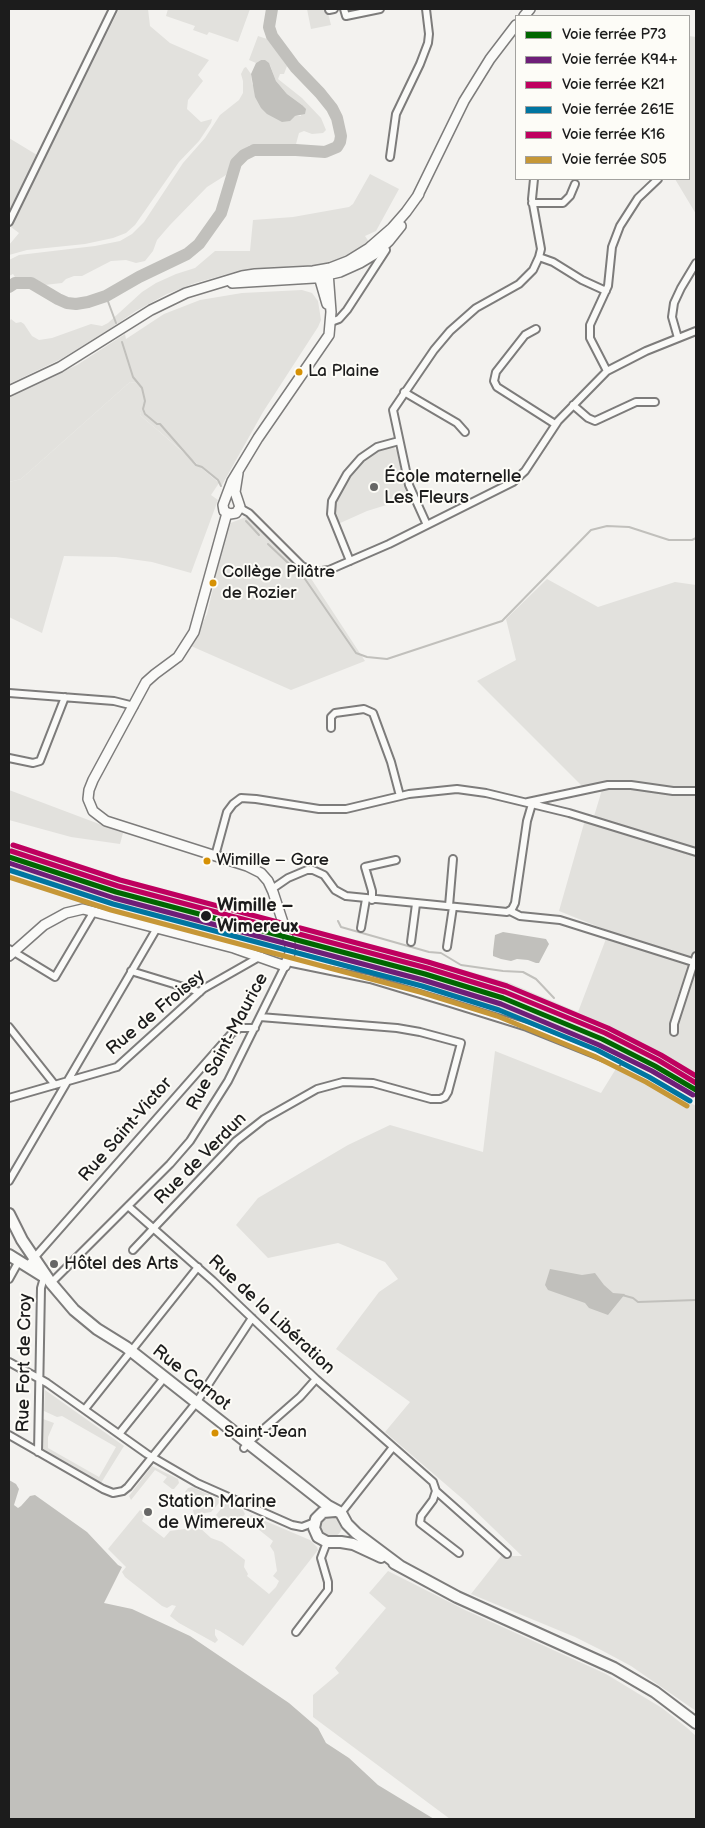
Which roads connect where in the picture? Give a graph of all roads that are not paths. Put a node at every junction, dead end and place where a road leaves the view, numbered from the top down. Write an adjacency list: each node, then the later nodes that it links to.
1 (113, 9): 11 (street)
2 (344, 9): 3 (street)
3 (380, 9)
4 (426, 9): 6 (street)
5 (515, 26): 15 (street)
6 (390, 157)
7 (534, 180): 10 (street)
8 (657, 180): 16 (street)
9 (575, 184): 10 (street)
10 (532, 203): 13 (street)
11 (9, 222)
12 (386, 250): 17 (street)
13 (540, 257): 16 (street); 23 (street)
14 (696, 264): 20 (street)
15 (323, 273): 17 (street); 22 (street)
16 (606, 291): 21 (street)
17 (331, 322): 29 (street)
18 (536, 330): 26 (street)
19 (696, 331): 20 (street)
20 (678, 338): 21 (street)
21 (607, 371): 25 (street)
22 (9, 391)
23 (404, 392): 27 (street); 28 (street)
24 (655, 402): 25 (street)
25 (572, 405): 26 (street)
26 (555, 424): 34 (street)
27 (465, 432)
28 (399, 441): 34 (street); 35 (street)
29 (238, 473): 30 (street); 31 (street)
30 (225, 499): 31 (street); 33 (street)
31 (237, 499): 32 (street)
32 (240, 508): 33 (street); 35 (street)
33 (227, 513): 38 (street)
34 (427, 525): 35 (street)
35 (350, 562)
36 (9, 693): 37 (street)
37 (65, 698): 38 (street); 40 (street)
38 (134, 706): 45 (street)
39 (332, 728): 42 (street)
40 (9, 758)
41 (696, 791): 43 (street)
42 (400, 796): 43 (street); 45 (street)
43 (529, 803): 44 (street); 53 (street)
44 (696, 852)
45 (215, 856): 48 (street)
46 (453, 859): 51 (street)
47 (396, 860): 49 (street)
48 (272, 889): 49 (street); 61 (street)
49 (369, 899): 50 (street); 55 (street)
50 (416, 904): 51 (street); 56 (street)
51 (451, 906): 53 (street); 57 (street)
52 (94, 911): 54 (street); 58 (street); 58 (street)
53 (510, 911): 60 (street)
54 (156, 928): 59 (street); 62 (street)
55 (362, 928)
56 (410, 942)
57 (447, 947)
58 (10, 952)
59 (261, 956): 61 (street); 63 (street, Rue de Froissy)
60 (696, 960): 67 (street)
61 (286, 964): 64 (street, Rue Saint-Maurice); 68 (street)
62 (131, 971): 63 (street); 69 (street)
63 (200, 992): 69 (street, Rue de Froissy)
64 (260, 1017): 66 (street, Rue Saint-Maurice); 75 (street, Rue de Verdun)
65 (9, 1027): 70 (street)
66 (255, 1028): 73 (street, Rue Saint-Maurice); 78 (street, Rue Saint-Victor)
67 (674, 1032)
68 (617, 1064)
69 (66, 1082): 70 (street, Rue de Froissy); 72 (street)
70 (56, 1085): 71 (street, Rue de Froissy)
71 (9, 1098)
72 (9, 1181)
73 (128, 1206): 75 (street, Rue de la Libération); 82 (street, Rue Saint-Maurice)
74 (9, 1214): 78 (main road, Rue Carnot)
75 (154, 1228): 76 (street); 80 (street, Rue de la Libération)
76 (133, 1250)
77 (9, 1255): 79 (main road)
78 (34, 1257): 79 (street, Rue Saint-Victor); 82 (main road, Rue Carnot)
79 (23, 1263): 81 (street, Rue Saint-Victor); 82 (main road)
80 (198, 1267): 83 (street, Rue de la Libération); 84 (street)
81 (9, 1279)
82 (48, 1279): 84 (main road, Rue Carnot); 86 (street, Rue Fort de Croy)
83 (252, 1318): 87 (street, Rue de la Libération); 89 (street)
84 (129, 1354): 88 (main road, Rue Carnot); 90 (street)
85 (9, 1362): 86 (street)
86 (40, 1379): 90 (street); 95 (street, Rue Fort de Croy)
87 (316, 1379): 93 (street); 94 (street, Rue de la Libération)
88 (162, 1380): 89 (main road, Rue Carnot); 91 (street)
89 (194, 1405): 93 (main road, Rue Carnot); 96 (street)
90 (85, 1409): 91 (street)
91 (119, 1434): 96 (street)
92 (9, 1435): 95 (street)
93 (246, 1446): 98 (main road, Rue Carnot); 99 (main road, Rue Carnot)
94 (393, 1447): 97 (street, Rue de la Libération); 98 (street)
95 (38, 1452): 96 (street)
96 (152, 1457): 99 (street)
97 (436, 1491): 102 (street); 103 (street, Rue de la Libération)
98 (338, 1512): 99 (main road); 100 (main road)
99 (315, 1520): 101 (main road)
100 (347, 1524): 101 (main road); 104 (main road)
101 (332, 1542): 104 (main road); 105 (street)
102 (458, 1553)
103 (507, 1554)
104 (400, 1566): 106 (main road)
105 (296, 1632)
106 (696, 1723)

